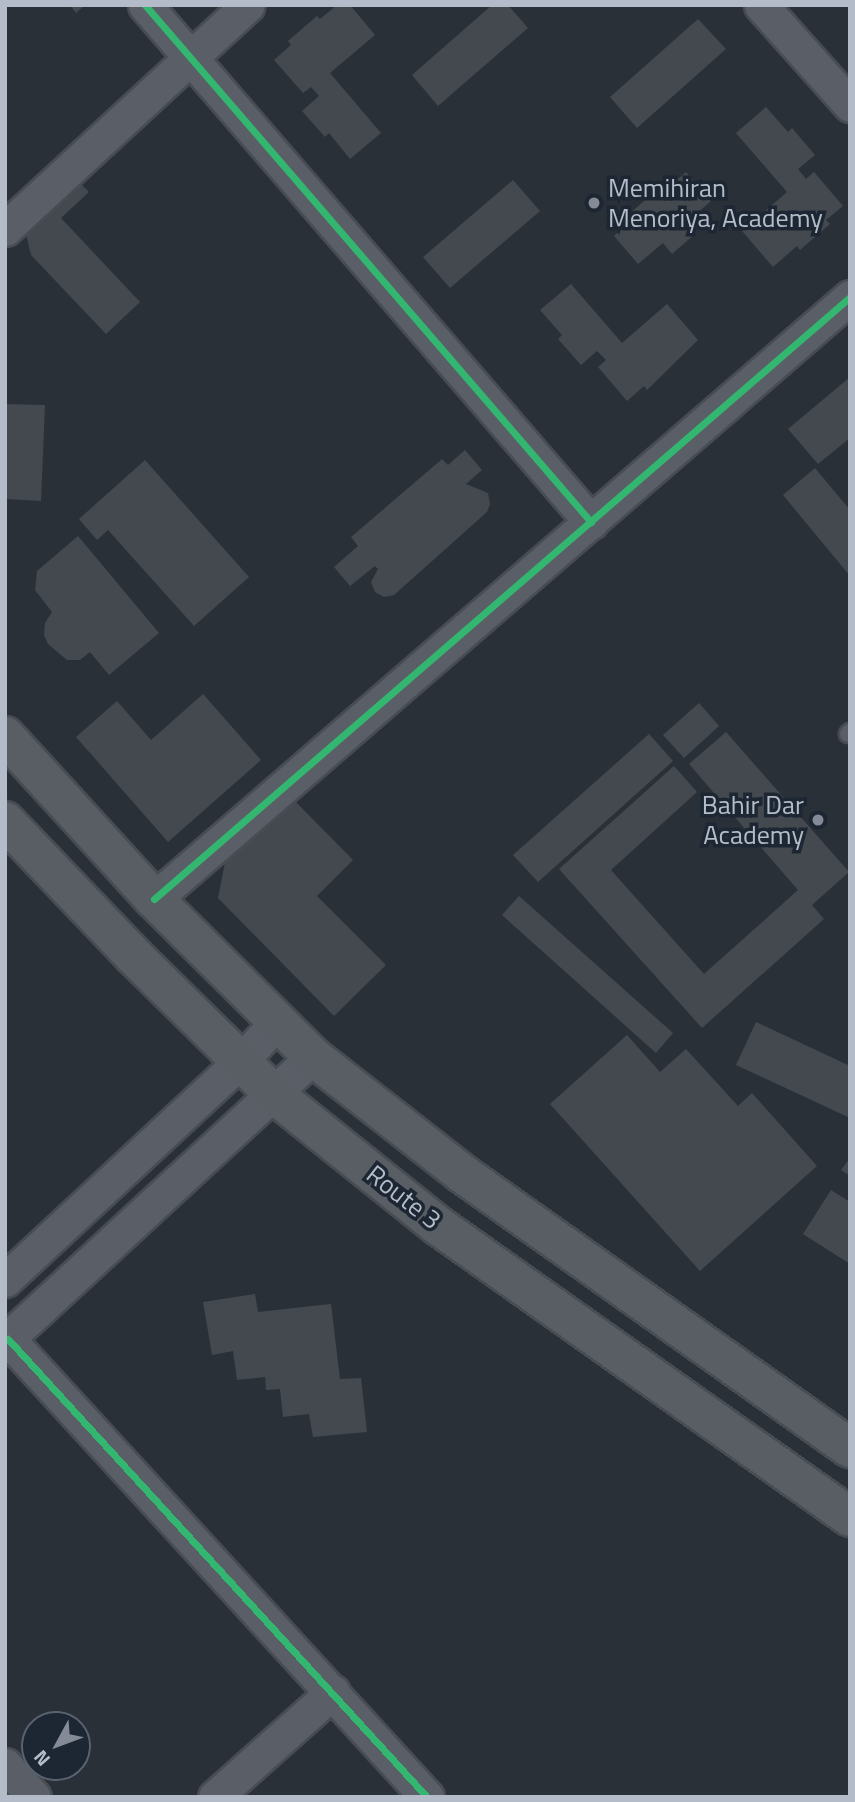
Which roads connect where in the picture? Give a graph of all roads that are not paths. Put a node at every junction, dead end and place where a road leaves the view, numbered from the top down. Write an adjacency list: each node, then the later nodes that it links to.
1 (145, 5): 4 (street)
2 (248, 5): 4 (street)
3 (761, 5): 5 (street)
4 (190, 57): 6 (street); 8 (street)
5 (850, 105)
6 (5, 229)
7 (850, 297): 8 (street)
8 (591, 522): 11 (street)
9 (5, 736): 11 (main road)
10 (5, 821): 14 (main road, Route 3)
11 (154, 899): 12 (main road)
12 (277, 1022): 13 (main road); 14 (street)
13 (313, 1057): 15 (street); 18 (main road)
14 (240, 1062): 15 (main road, Route 3); 16 (street)
15 (275, 1095): 17 (street); 19 (main road, Route 3)
16 (5, 1280)
17 (7, 1340): 20 (street)
18 (850, 1448)
19 (850, 1517)
20 (333, 1692): 23 (street); 24 (street)
21 (5, 1765): 22 (street)
22 (34, 1797)
23 (215, 1797)
24 (427, 1797)

